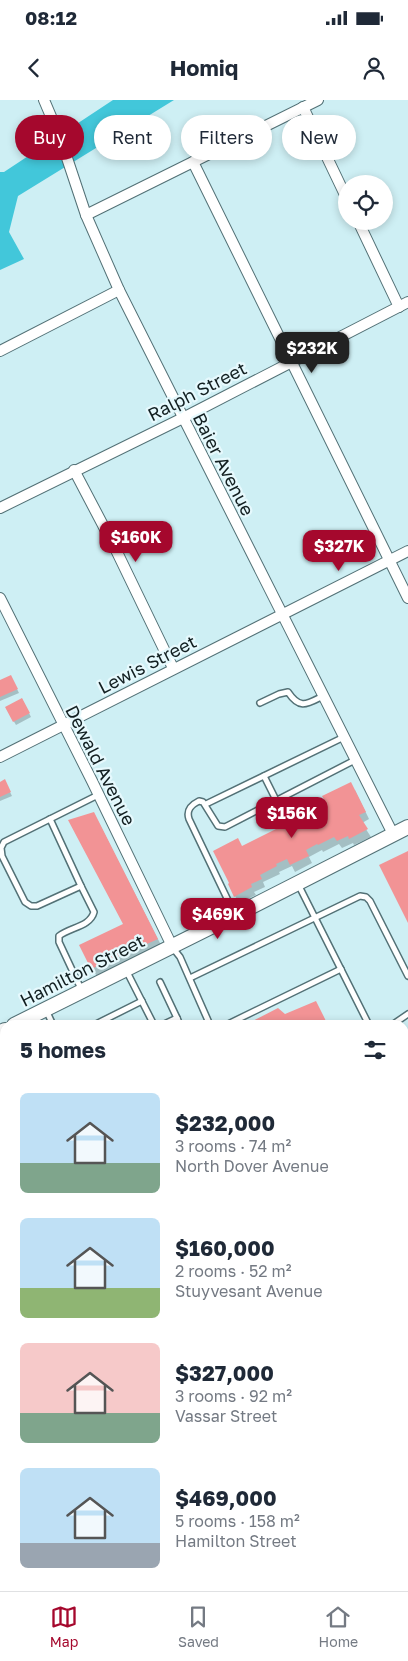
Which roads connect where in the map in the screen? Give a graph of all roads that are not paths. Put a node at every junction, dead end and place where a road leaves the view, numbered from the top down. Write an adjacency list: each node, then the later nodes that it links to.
1 (44, 100): 6 (street, Baier Avenue)
2 (318, 100): 3 (street)
3 (303, 107): 4 (street); 5 (street)
4 (193, 162): 6 (street); 11 (street)
5 (338, 180)
6 (86, 215): 8 (street, Baier Avenue)
7 (363, 230): 9 (street)
8 (119, 290): 10 (street); 12 (street, Baier Avenue)
9 (404, 304): 11 (street, Ralph Street)
10 (0, 350)
11 (292, 361): 12 (street, Ralph Street); 16 (street)
12 (183, 418): 13 (street, Ralph Street); 19 (street, Baier Avenue)
13 (74, 470): 14 (street, Ralph Street); 20 (street)
14 (0, 508)
15 (408, 551): 16 (street, Lewis Street)
16 (389, 561): 18 (street); 19 (street, Lewis Street)
17 (0, 598): 23 (street, Dewald Avenue)
18 (408, 598)
19 (282, 614): 20 (street, Lewis Street); 21 (street, Baier Avenue)
20 (173, 668): 23 (street, Lewis Street)
21 (323, 696): 22 (lane); 24 (street, Baier Avenue)
22 (260, 703)
23 (63, 724): 25 (street, Lewis Street); 28 (street, Dewald Avenue)
24 (344, 737): 26 (street, Baier Avenue); 27 (lane)
25 (0, 756)
26 (355, 760): 29 (lane); 33 (street, Baier Avenue)
27 (264, 776): 29 (lane); 30 (lane)
28 (99, 795): 31 (lane); 38 (street, Dewald Avenue)
29 (276, 800): 30 (lane)
30 (206, 804): 36 (lane)
31 (50, 819): 35 (lane); 35 (lane)
32 (408, 827): 33 (street, Hamilton Street)
33 (393, 834): 34 (street, Hamilton Street)
34 (298, 884): 36 (street, Hamilton Street); 37 (lane)
35 (81, 886): 44 (lane)
36 (236, 915): 38 (street, Hamilton Street)
37 (315, 918): 40 (lane); 41 (lane); 42 (lane)
38 (172, 946): 39 (street, Hamilton Street); 42 (lane)
39 (126, 969): 44 (street, Hamilton Street); 45 (lane)
40 (341, 969): 54 (lane); 55 (lane)
41 (408, 976)
42 (190, 978): 53 (lane)
43 (160, 982): 47 (lane)
44 (83, 991): 46 (street, Hamilton Street)
45 (142, 1001): 50 (lane); 51 (lane)
46 (46, 1009): 48 (street, Hamilton Street); 49 (lane)
47 (177, 1018): 52 (lane)
48 (24, 1020)
49 (51, 1020)
50 (104, 1020)
51 (152, 1020)
52 (173, 1020)
53 (208, 1020)
54 (236, 1020)
55 (367, 1020)

